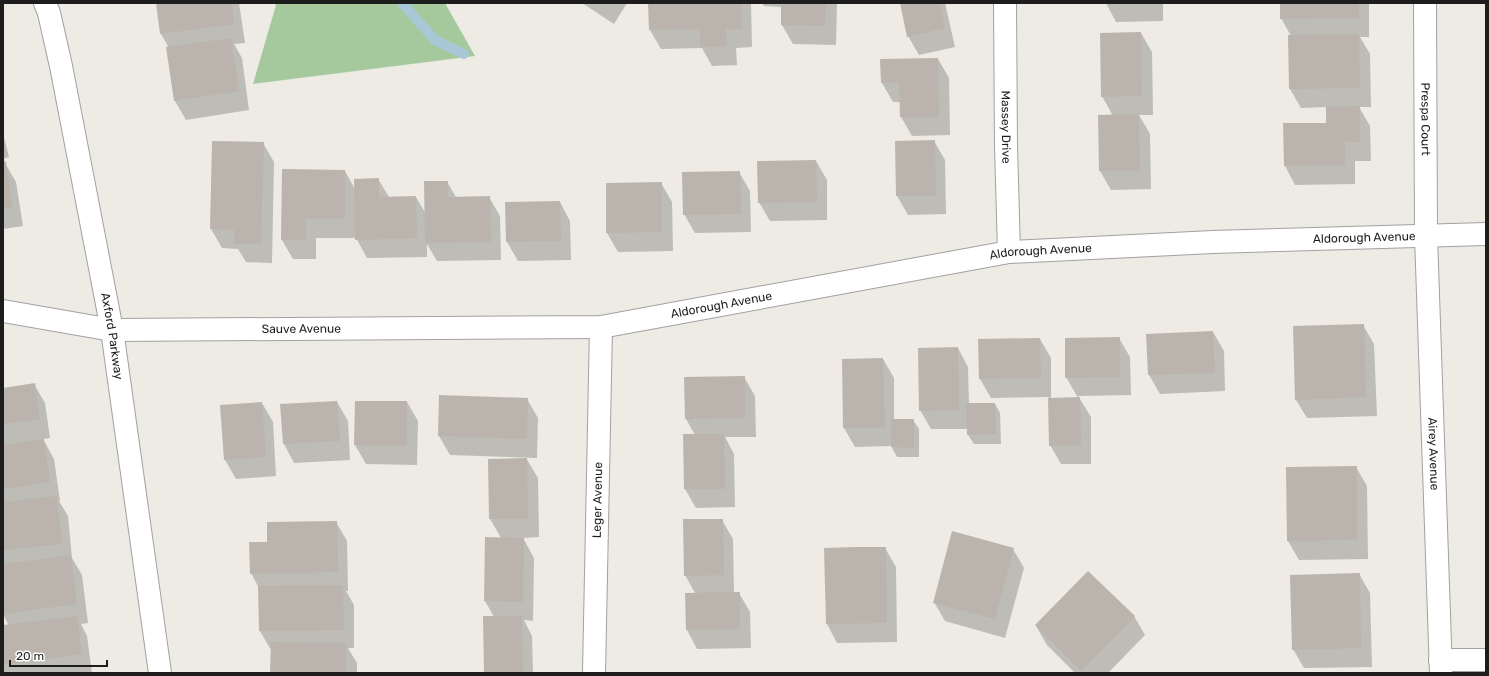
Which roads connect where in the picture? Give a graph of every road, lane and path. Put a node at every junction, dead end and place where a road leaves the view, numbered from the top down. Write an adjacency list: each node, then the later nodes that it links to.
1 (45, 3): 9 (street, Axford Parkway)
2 (1005, 3): 6 (street, Massey Drive)
3 (1425, 3): 5 (street, Prespa Court)
4 (1486, 234): 5 (street, Aldorough Avenue)
5 (1426, 236): 6 (street, Aldorough Avenue); 11 (street, Airey Avenue)
6 (1009, 252): 8 (street, Aldorough Avenue)
7 (3, 311): 9 (street, Sauve Avenue)
8 (601, 327): 9 (street, Sauve Avenue); 13 (street, Leger Avenue)
9 (112, 330): 12 (street, Axford Parkway)
10 (1486, 660): 11 (street)
11 (1440, 667)
12 (160, 673)
13 (594, 673)

